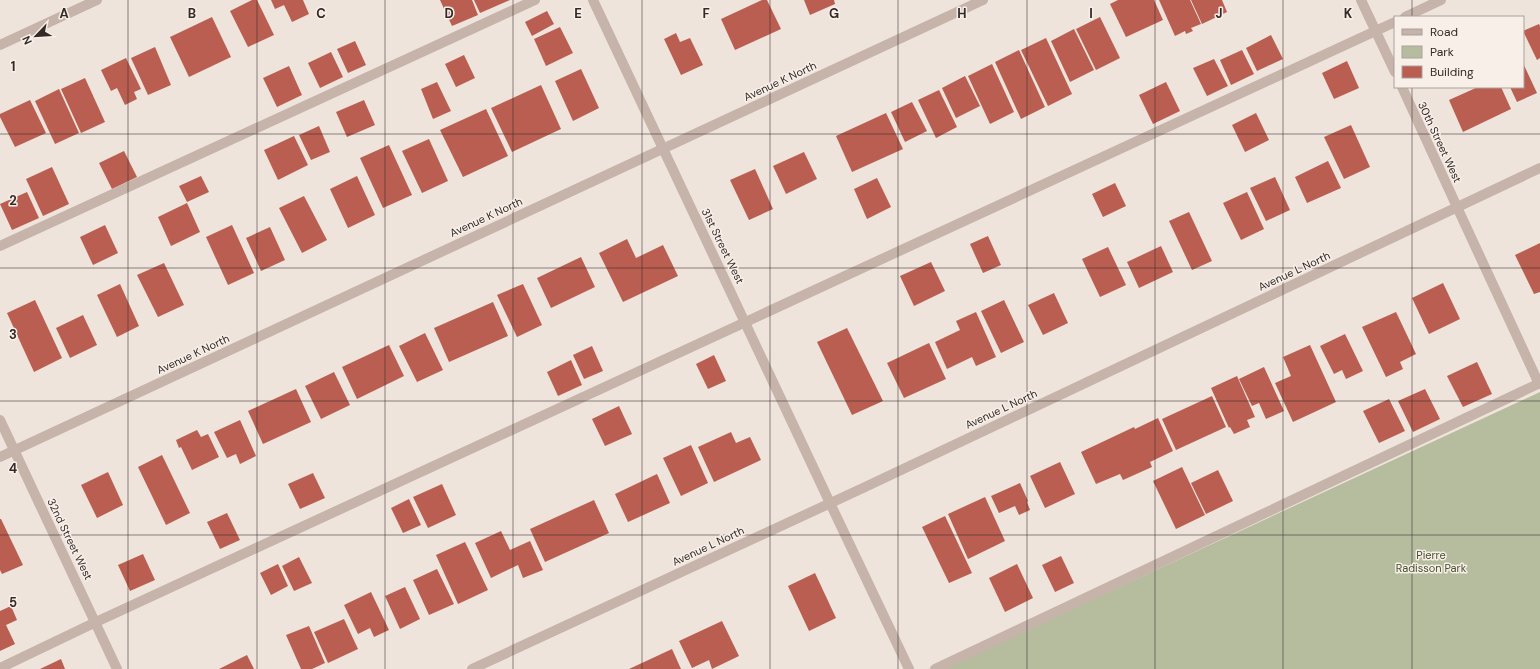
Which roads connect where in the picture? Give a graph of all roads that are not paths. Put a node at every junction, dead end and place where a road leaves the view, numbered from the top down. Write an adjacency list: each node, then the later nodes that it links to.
1 (97, 0): 10 (street)
2 (535, 0): 16 (street)
3 (593, 0): 13 (street, 31st Street West)
4 (983, 0): 13 (street, Avenue K North)
5 (1361, 0): 9 (street)
6 (1441, 0): 7 (street)
7 (1407, 16)
8 (1394, 22): 9 (street)
9 (1376, 31): 11 (street); 17 (street)
10 (0, 45)
11 (1394, 70)
12 (1402, 88): 15 (street, 30th Street West)
13 (663, 148): 17 (street, 31st Street West); 20 (street, Avenue K North)
14 (1540, 168): 15 (street, Avenue L North)
15 (1457, 207): 18 (street, 30th Street West); 22 (street, Avenue L North)
16 (0, 246)
17 (746, 321): 22 (street, 31st Street West); 23 (street)
18 (1540, 384): 28 (street)
19 (0, 420): 20 (street, 32nd Street West)
20 (14, 450): 21 (street, Avenue K North); 23 (street, 32nd Street West)
21 (0, 457)
22 (830, 503): 26 (street, Avenue L North); 27 (street, 31st Street West)
23 (96, 622): 24 (street); 25 (street, 32nd Street West)
24 (0, 668)
25 (117, 669)
26 (472, 669)
27 (909, 669)
28 (935, 669)

